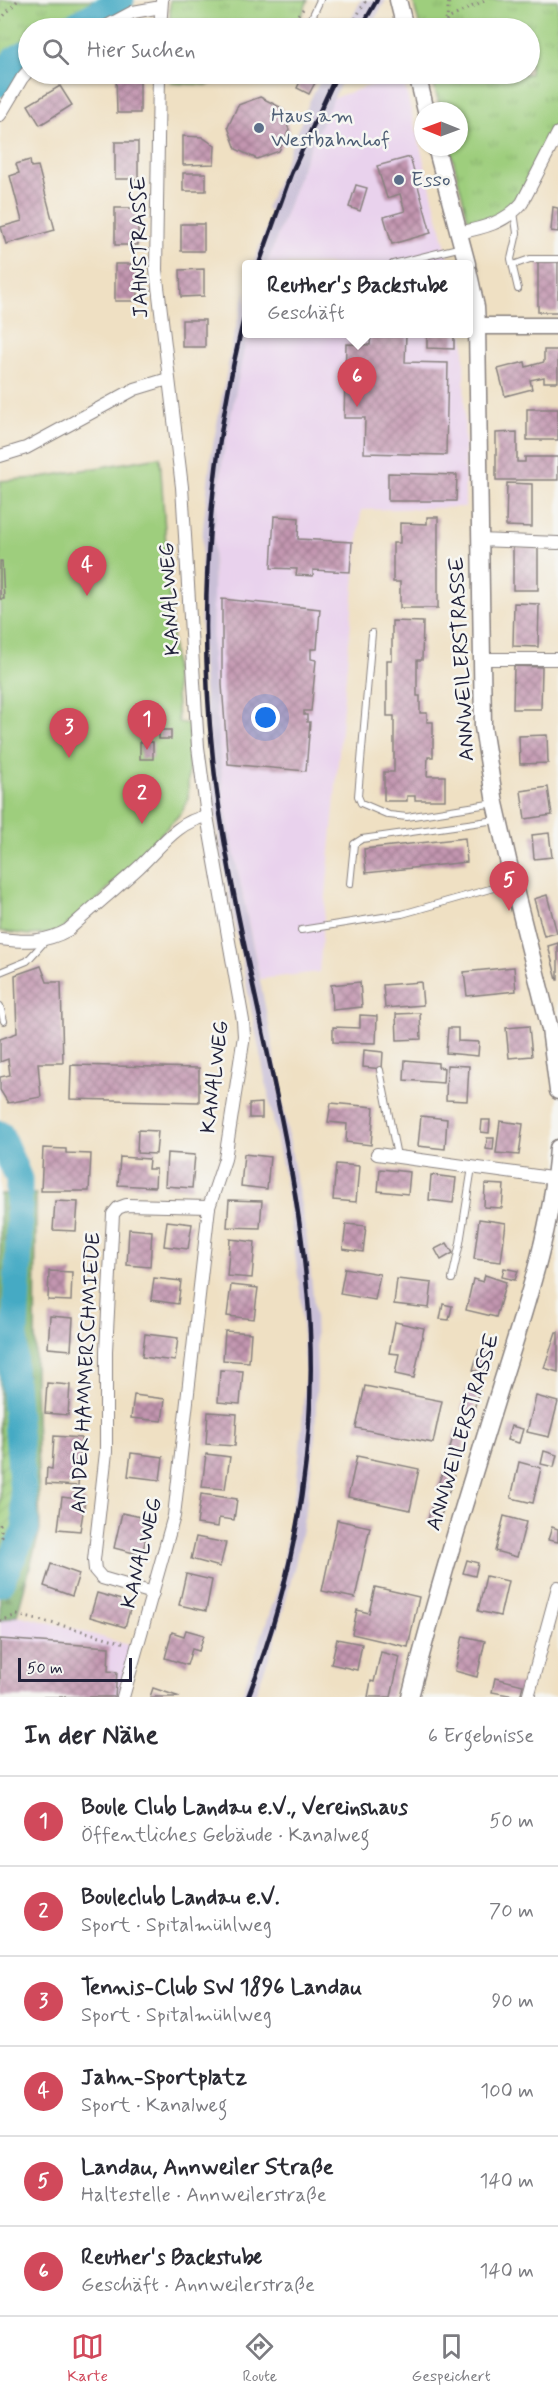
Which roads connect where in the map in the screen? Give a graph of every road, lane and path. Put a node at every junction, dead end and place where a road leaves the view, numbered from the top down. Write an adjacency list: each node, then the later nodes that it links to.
1 (18, 0): 17 (path)
2 (320, 0): 12 (lane)
3 (362, 0): 13 (path)
4 (398, 0): 14 (street)
5 (448, 0): 15 (path)
6 (485, 0): 16 (path)
7 (161, 3): 9 (street); 10 (street)
8 (306, 6): 11 (path)
9 (122, 18)
10 (160, 18)
11 (295, 18)
12 (312, 18)
13 (356, 18)
14 (402, 18)
15 (446, 18)
16 (450, 18)
17 (0, 20)
18 (18, 84): 22 (street)
19 (159, 84): 35 (street, JAHNSTRASSE)
20 (419, 84): 21 (street)
21 (424, 102)
22 (0, 115)
23 (558, 133): 25 (street)
24 (438, 156): 26 (street)
25 (514, 212): 26 (street); 30 (lane)
26 (460, 240): 28 (lane); 29 (street)
27 (558, 259): 30 (lane)
28 (404, 260)
29 (466, 260)
30 (513, 265): 31 (lane)
31 (518, 288)
32 (473, 291): 33 (street, ANNWEILERSTRASSE)
33 (477, 326): 34 (street); 38 (street, ANNWEILERSTRASSE)
34 (558, 326)
35 (168, 379): 36 (street, JAHNSTRASSE); 37 (street)
36 (174, 418): 44 (street, KANALWEG)
37 (0, 456)
38 (479, 540): 39 (street); 41 (street, ANNWEILERSTRASSE)
39 (558, 543)
40 (372, 633): 43 (lane)
41 (481, 659): 42 (street); 43 (street, ANNWEILERSTRASSE)
42 (558, 659)
43 (495, 802): 45 (street, ANNWEILERSTRASSE)
44 (207, 816): 50 (street); 61 (street, KANALWEG)
45 (499, 820): 46 (street, ANNWEILERSTRASSE); 47 (lane)
46 (513, 882): 48 (lane); 55 (street, ANNWEILERSTRASSE)
47 (350, 884)
48 (301, 930)
49 (0, 939): 50 (street)
50 (48, 939): 51 (lane)
51 (0, 972)
52 (0, 1006): 53 (lane)
53 (4, 1021)
54 (380, 1070): 58 (lane)
55 (558, 1091)
56 (558, 1148): 60 (street, ANNWEILERSTRASSE)
57 (377, 1154): 58 (street)
58 (397, 1156): 59 (street)
59 (472, 1167): 60 (street); 62 (lane)
60 (557, 1179): 70 (street, ANNWEILERSTRASSE)
61 (209, 1207): 66 (street, KANALWEG); 66 (street, AN DER HAMMERSCHMIEDE)
62 (452, 1279)
63 (0, 1524): 64 (path)
64 (0, 1538)
65 (558, 1587): 71 (street)
66 (153, 1593): 68 (street, KANALWEG)
67 (0, 1621): 68 (path)
68 (138, 1648): 69 (street, KANALWEG)
69 (123, 1697)
70 (410, 1697)
71 (528, 1697)

